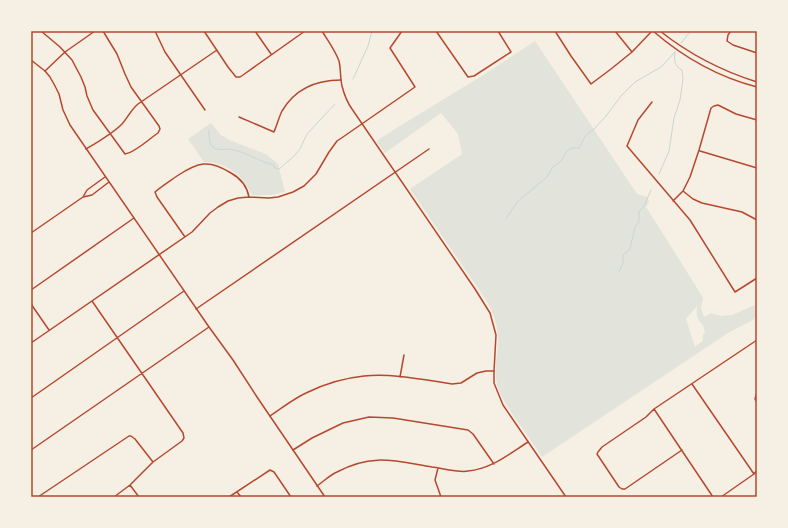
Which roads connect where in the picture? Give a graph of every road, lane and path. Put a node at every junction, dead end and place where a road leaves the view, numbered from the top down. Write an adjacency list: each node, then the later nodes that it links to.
1 (41, 31): 18 (street)
2 (95, 31): 18 (street)
3 (102, 31): 28 (street)
4 (155, 31): 24 (street)
5 (204, 31): 17 (street)
6 (255, 31): 21 (street)
7 (305, 31): 21 (street)
8 (322, 31): 25 (street)
9 (402, 31): 33 (street)
10 (436, 31): 11 (street)
11 (498, 31)
12 (555, 31): 19 (street)
13 (615, 31): 19 (street)
14 (652, 31): 19 (street); 27 (street)
15 (660, 31): 26 (street)
16 (731, 31): 20 (street)
17 (217, 50): 21 (street); 24 (street)
18 (65, 52): 23 (street); 34 (street)
19 (632, 52)
20 (757, 53)
21 (271, 55)
22 (31, 60): 23 (street)
23 (45, 71): 35 (street)
24 (181, 75): 28 (street); 30 (street)
25 (341, 80): 31 (street); 33 (street)
26 (757, 82)
27 (757, 87)
28 (141, 102): 34 (street); 34 (street)
29 (652, 102): 45 (street)
30 (205, 110)
31 (239, 117)
32 (757, 120): 37 (street)
33 (362, 124): 39 (street); 44 (street)
34 (110, 133): 35 (street)
35 (86, 149): 40 (street)
36 (429, 149): 39 (street)
37 (699, 150): 38 (street); 42 (street)
38 (757, 168)
39 (395, 172): 56 (street); 63 (street)
40 (106, 177): 41 (street); 43 (street)
41 (109, 182): 43 (street); 46 (street)
42 (683, 192): 45 (street); 47 (street)
43 (83, 197): 48 (street)
44 (249, 197): 49 (street); 49 (street)
45 (673, 201): 51 (street)
46 (134, 218): 50 (street); 52 (street)
47 (757, 220)
48 (31, 233)
49 (185, 237): 50 (street)
50 (159, 255): 53 (street); 54 (street)
51 (757, 278)
52 (31, 290)
53 (184, 291): 56 (street); 59 (street)
54 (92, 301): 58 (street); 59 (street)
55 (31, 304): 58 (street)
56 (196, 309): 57 (street)
57 (209, 328): 64 (street); 71 (street)
58 (50, 330): 61 (street)
59 (118, 338): 64 (street); 68 (street)
60 (757, 340): 66 (street)
61 (31, 343)
62 (404, 355): 65 (street)
63 (494, 371): 65 (street); 72 (street)
64 (142, 373): 73 (street); 76 (street)
65 (400, 377): 71 (street)
66 (692, 384): 70 (street); 80 (street)
67 (757, 392): 69 (street)
68 (31, 398)
69 (757, 404)
70 (654, 409): 75 (street); 75 (street)
71 (270, 416): 74 (street)
72 (529, 442): 77 (street); 92 (street)
73 (31, 450)
74 (293, 450): 77 (street); 82 (street)
75 (682, 450): 93 (street)
76 (153, 462): 81 (street); 84 (street)
77 (494, 464): 78 (street)
78 (438, 468): 82 (street); 91 (street)
79 (757, 470): 80 (street)
80 (754, 474): 94 (street)
81 (130, 485): 85 (street); 86 (street)
82 (317, 486): 90 (street)
83 (237, 492): 87 (street); 88 (street); 89 (street)
84 (38, 497)
85 (114, 497)
86 (139, 497)
87 (229, 497)
88 (241, 497)
89 (291, 497)
90 (325, 497)
91 (441, 497)
92 (566, 497)
93 (712, 497)
94 (721, 497)

